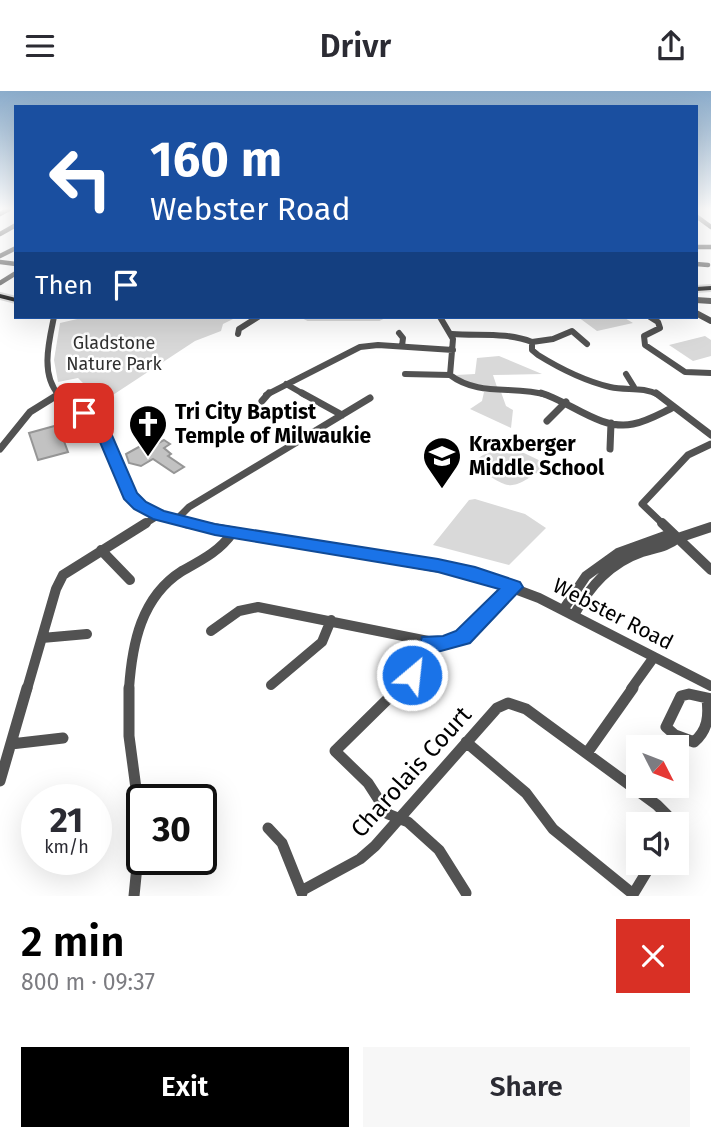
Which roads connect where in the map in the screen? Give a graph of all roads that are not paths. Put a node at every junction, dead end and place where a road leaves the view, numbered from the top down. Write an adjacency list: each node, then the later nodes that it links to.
1 (698, 264): 2 (street)
2 (708, 265)
3 (54, 319): 20 (street)
4 (255, 319): 8 (street)
5 (441, 319): 9 (street)
6 (653, 319): 14 (street)
7 (399, 333): 12 (street)
8 (238, 334)
9 (452, 334): 10 (street); 13 (street)
10 (532, 342): 11 (street); 19 (street)
11 (587, 344)
12 (402, 347): 13 (street); 18 (street)
13 (453, 350): 17 (street)
14 (711, 373)
15 (626, 374): 19 (street)
16 (405, 375): 17 (street)
17 (450, 375): 23 (street)
18 (286, 384): 22 (street); 25 (street)
19 (634, 387): 24 (street)
20 (59, 394): 30 (street); 32 (street, Webster Road)
21 (370, 398): 25 (street)
22 (262, 401)
23 (566, 402): 26 (street); 27 (street)
24 (674, 407): 27 (street); 28 (street)
25 (342, 415): 33 (street)
26 (547, 421)
27 (611, 423): 31 (street)
28 (711, 435)
29 (711, 444): 36 (street)
30 (0, 449)
31 (610, 449)
32 (159, 515): 33 (street, Webster Road); 37 (street)
33 (176, 520): 35 (street, Webster Road)
34 (711, 527): 36 (street)
35 (233, 533): 40 (street, Webster Road); 64 (street)
36 (678, 538): 38 (street); 41 (street); 42 (street)
37 (101, 550): 39 (street); 46 (street)
38 (711, 570)
39 (130, 580)
40 (513, 587): 41 (street, Webster Road); 47 (street)
41 (564, 610): 42 (street, Webster Road)
42 (573, 615): 48 (street, Webster Road)
43 (331, 620): 44 (street); 47 (street); 49 (street)
44 (211, 631)
45 (87, 634): 46 (street)
46 (42, 638): 54 (street)
47 (429, 643): 58 (street)
48 (654, 657): 50 (street, Webster Road); 55 (street)
49 (271, 685)
50 (711, 686)
51 (709, 699): 51 (street)
52 (63, 738): 54 (street)
53 (466, 742): 55 (street, Charolais Court); 58 (street, Charolais Court); 63 (street)
54 (11, 744): 56 (street)
55 (587, 753): 57 (street)
56 (0, 781)
57 (663, 812)
58 (398, 818): 61 (street); 62 (street, Charolais Court)
59 (268, 828): 62 (street)
60 (644, 875): 63 (street)
61 (466, 893)
62 (302, 894)
63 (632, 895)
64 (134, 896)

